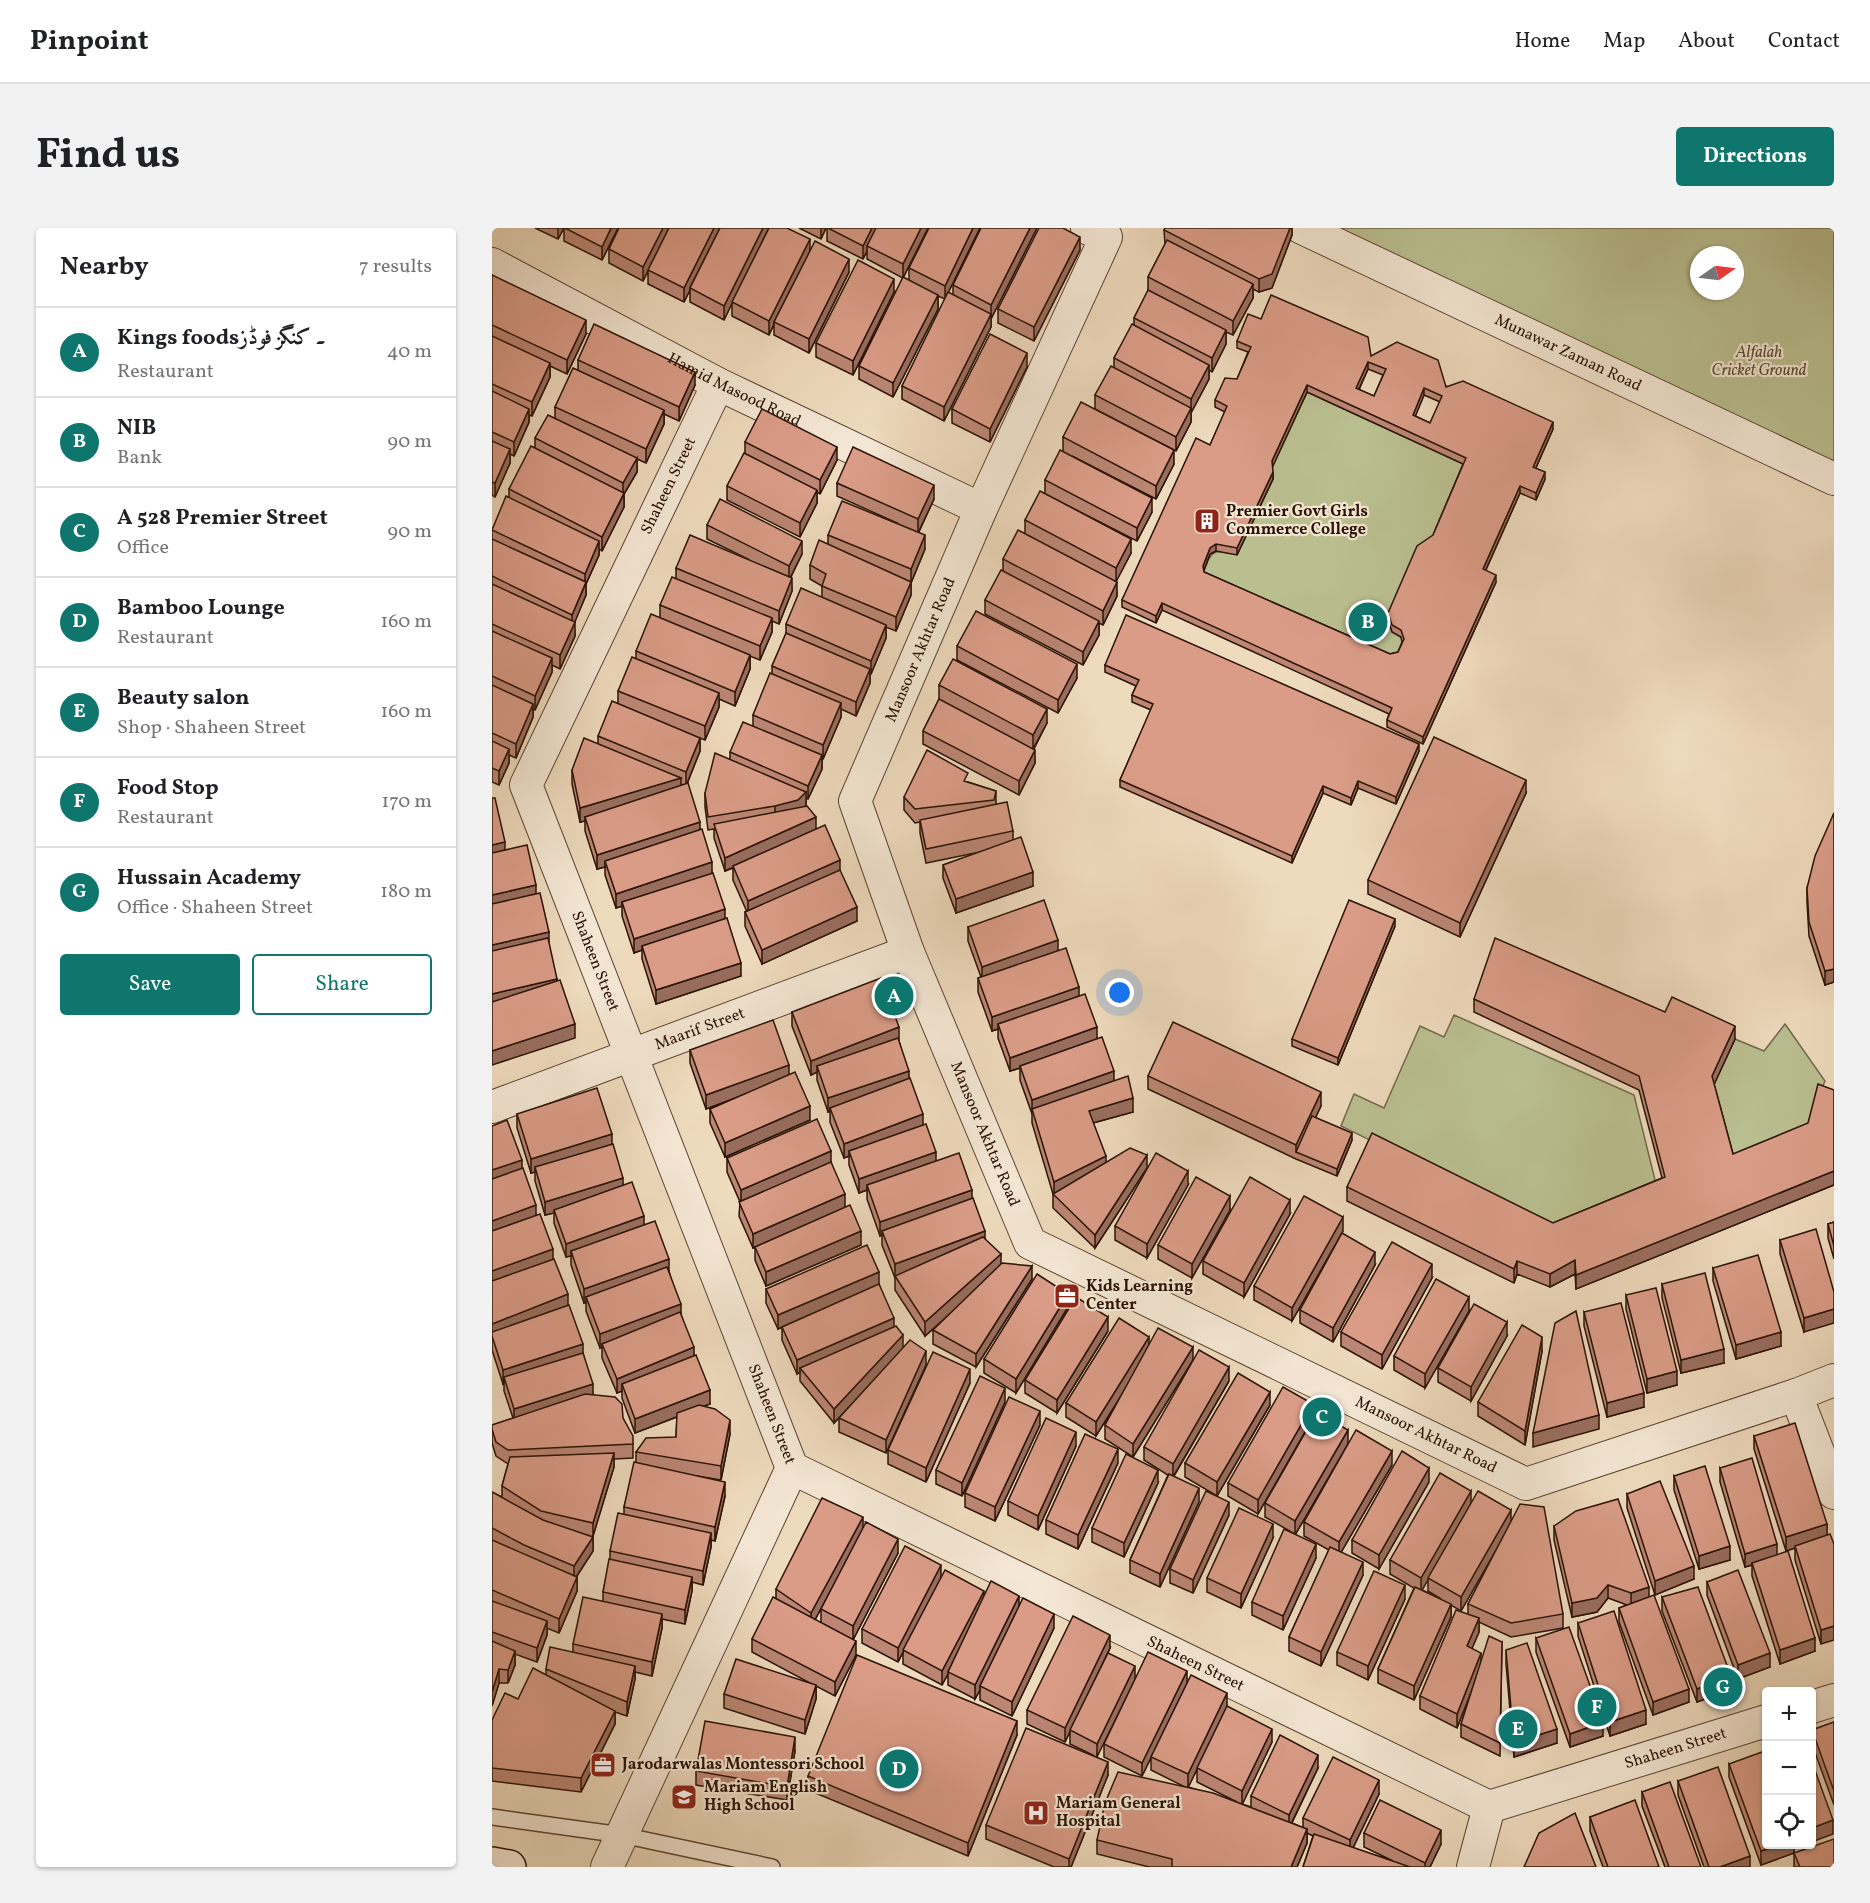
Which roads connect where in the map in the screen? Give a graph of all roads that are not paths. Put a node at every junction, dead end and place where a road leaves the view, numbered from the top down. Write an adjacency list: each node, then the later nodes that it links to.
1 (1302, 228): 5 (street, Munawar Zaman Road)
2 (1105, 231): 6 (street, Mansoor Akhtar Road)
3 (492, 264): 4 (street, Hamid Masood Road)
4 (718, 384): 6 (street, Hamid Masood Road); 8 (street, Shaheen Street)
5 (1834, 479)
6 (981, 510): 7 (street, Mansoor Akhtar Road)
7 (908, 952): 8 (street, Maarif Street); 11 (street, Mansoor Akhtar Road)
8 (631, 1054): 9 (street, Maarif Street); 12 (street, Shaheen Street)
9 (492, 1107)
10 (1834, 1380): 11 (street, Mansoor Akhtar Road)
11 (1796, 1395): 13 (street)
12 (792, 1468): 17 (street, Shaheen Street); 19 (street)
13 (1834, 1493)
14 (1834, 1700): 15 (street)
15 (1816, 1706)
16 (1762, 1723): 17 (street, Shaheen Street)
17 (1489, 1807): 24 (street)
18 (492, 1817): 19 (lane)
19 (622, 1835): 22 (street); 23 (lane)
20 (492, 1864): 21 (main road)
21 (509, 1867)
22 (607, 1867)
23 (772, 1867)
24 (1473, 1867)

